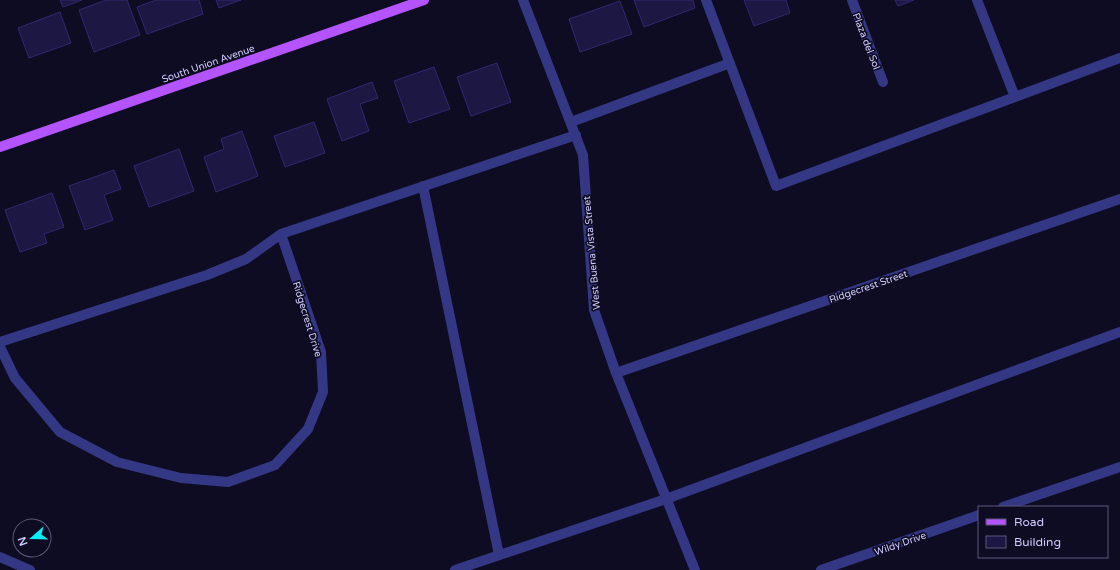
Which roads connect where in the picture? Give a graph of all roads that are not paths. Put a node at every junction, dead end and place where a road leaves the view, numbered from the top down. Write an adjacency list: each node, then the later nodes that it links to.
1 (424, 0): 12 (main road, South Union Avenue)
2 (523, 0): 10 (street, West Buena Vista Street)
3 (706, 0): 7 (street)
4 (852, 0): 8 (street, Plaza del Sol)
5 (977, 0): 9 (street)
6 (1120, 58): 9 (street)
7 (730, 63): 9 (street); 10 (street)
8 (882, 82)
9 (1015, 97)
10 (571, 122): 11 (street, West Buena Vista Street)
11 (576, 135): 13 (street); 19 (street, West Buena Vista Street)
12 (0, 147)
13 (423, 186): 15 (street); 24 (street)
14 (1120, 199): 19 (street, Ridgecrest Street)
15 (280, 234): 17 (street); 18 (street, Ridgecrest Drive)
16 (1120, 332): 21 (street)
17 (0, 342)
18 (0, 347)
19 (616, 373): 21 (street, West Buena Vista Street)
20 (1120, 467): 22 (street)
21 (666, 499): 24 (street); 28 (street, West Buena Vista Street)
22 (1006, 506)
23 (978, 515): 29 (street, Wildy Drive)
24 (499, 555): 27 (street)
25 (0, 557): 26 (street)
26 (30, 570)
27 (455, 570)
28 (695, 570)
29 (821, 570)

